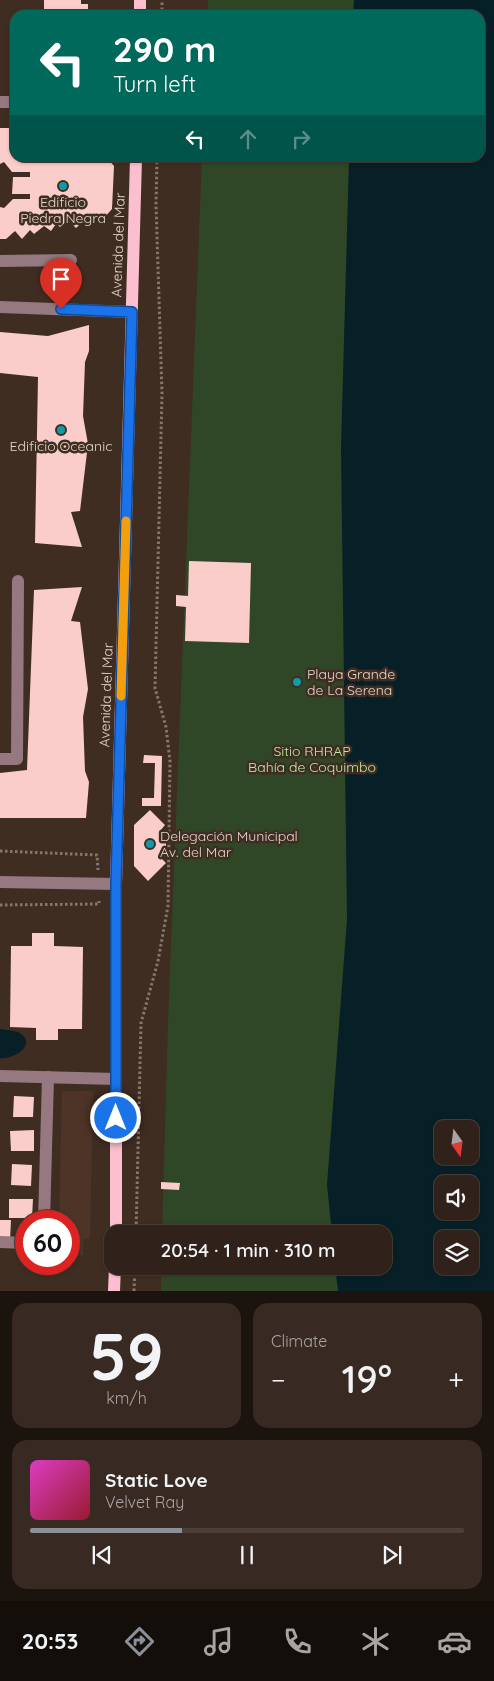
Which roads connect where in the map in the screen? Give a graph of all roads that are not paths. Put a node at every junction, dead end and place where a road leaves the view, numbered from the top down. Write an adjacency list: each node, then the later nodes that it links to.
1 (136, 162): 5 (main road, Avenida del Mar)
2 (71, 260): 3 (street)
3 (0, 261)
4 (0, 308): 5 (street)
5 (132, 312): 9 (main road, Avenida del Mar)
6 (18, 581): 7 (street)
7 (0, 759)
8 (0, 882): 9 (street)
9 (116, 884): 12 (main road, Avenida del Mar)
10 (0, 1076): 11 (street)
11 (48, 1077): 12 (street); 13 (street)
12 (116, 1079): 14 (main road, Avenida del Mar)
13 (44, 1210)
14 (116, 1225)
15 (0, 1242): 16 (street)
16 (15, 1243)
17 (115, 1275): 18 (main road)
18 (114, 1291)

